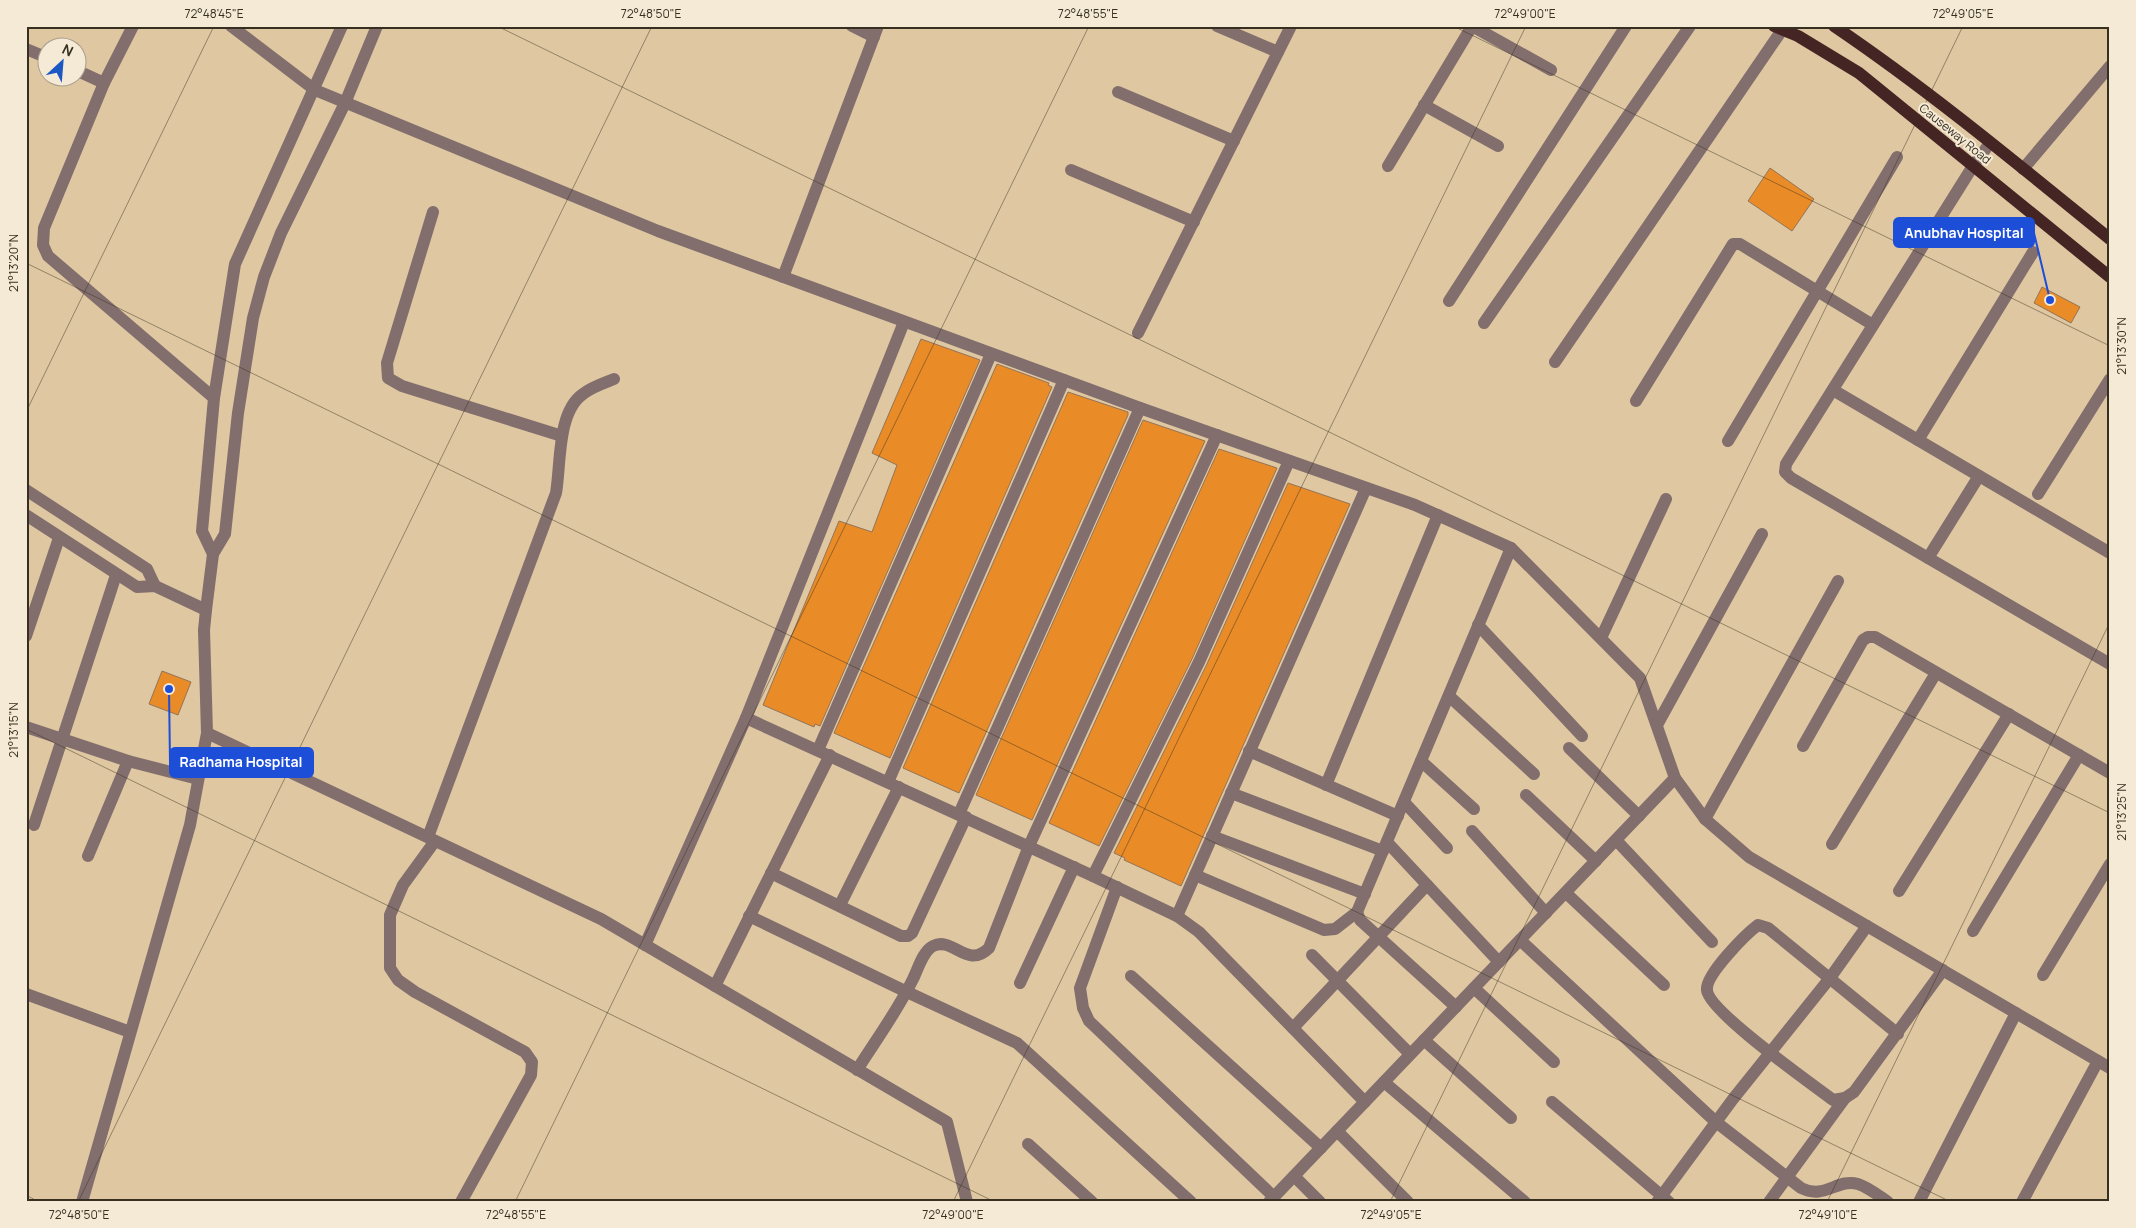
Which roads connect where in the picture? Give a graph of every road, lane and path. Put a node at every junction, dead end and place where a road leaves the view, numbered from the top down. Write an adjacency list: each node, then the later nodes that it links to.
1 (133, 26): 19 (street)
2 (231, 26): 20 (street)
3 (342, 26): 20 (street)
4 (377, 26): 22 (street)
5 (852, 26): 12 (street)
6 (1217, 26): 14 (street)
7 (1291, 26): 14 (street)
8 (1626, 26): 39 (street)
9 (1690, 26): 41 (street)
10 (1834, 26): 25 (main road, Causeway Road)
11 (1778, 28): 29 (main road, Causeway Road); 45 (street)
12 (876, 31): 36 (street)
13 (26, 48): 15 (street)
14 (1278, 52): 24 (street)
15 (38, 53)
16 (2110, 66): 30 (street)
17 (1551, 70): 23 (street)
18 (88, 76): 19 (street)
19 (104, 83): 50 (street)
20 (315, 90): 22 (street); 50 (street)
21 (1118, 92): 24 (street)
22 (345, 103): 36 (street); 69 (street)
23 (1424, 105): 26 (street); 28 (street)
24 (1234, 141): 33 (street)
25 (1990, 143): 29 (street); 30 (main road, Causeway Road)
26 (1498, 146)
27 (1897, 157): 38 (street)
28 (1388, 166)
29 (1973, 166): 37 (main road, Causeway Road); 42 (street)
30 (2023, 169): 34 (main road, Causeway Road)
31 (1071, 170): 33 (street)
32 (433, 212): 54 (street)
33 (1194, 222): 43 (street)
34 (2110, 239)
35 (2033, 252): 55 (street)
36 (784, 277): 40 (street)
37 (2110, 277)
38 (1818, 290): 42 (street); 51 (street); 56 (street)
39 (1449, 301)
40 (904, 322): 44 (street); 82 (street)
41 (1484, 323)
42 (1874, 325): 49 (street)
43 (1138, 333)
44 (991, 354): 48 (street); 91 (street)
45 (1555, 362)
46 (614, 379): 54 (street)
47 (2110, 379): 61 (street)
48 (1064, 380): 52 (street); 99 (street)
49 (1833, 390): 55 (street); 70 (street)
50 (214, 398): 69 (street)
51 (1636, 401)
52 (1140, 408): 53 (street); 105 (street)
53 (1217, 435): 57 (street); 115 (street)
54 (562, 436): 112 (street)
55 (1918, 440): 58 (street)
56 (1728, 441)
57 (1289, 461): 59 (street); 124 (street)
58 (1979, 476): 68 (street); 70 (street)
59 (1366, 488): 64 (street); 90 (street)
60 (26, 490): 73 (street)
61 (2038, 494)
62 (1666, 499): 77 (street)
63 (26, 515): 66 (street)
64 (1438, 515): 67 (street); 100 (street)
65 (1762, 534): 83 (street)
66 (59, 538): 71 (street); 76 (street)
67 (1511, 548): 75 (street); 77 (street)
68 (2110, 553)
69 (213, 554): 74 (street)
70 (1928, 558): 78 (street)
71 (116, 575): 73 (street); 87 (street)
72 (1838, 581): 108 (street)
73 (154, 586): 74 (street)
74 (206, 610): 85 (street)
75 (1478, 625): 80 (street); 86 (street)
76 (26, 636)
77 (1601, 638): 83 (street)
78 (2110, 664)
79 (1936, 673): 81 (street); 88 (street); 114 (street)
80 (1449, 696): 94 (street); 96 (street)
81 (2009, 714): 92 (street); 127 (street)
82 (746, 718): 91 (street); 140 (street)
83 (1657, 725): 97 (street)
84 (26, 727): 87 (street)
85 (207, 733): 98 (street); 112 (street)
86 (1582, 736)
87 (63, 739): 93 (street); 109 (street)
88 (1803, 746)
89 (1569, 748): 107 (street)
90 (1249, 751): 100 (street); 101 (street)
91 (824, 753): 99 (street); 122 (street)
92 (2079, 755): 95 (street); 136 (street)
93 (128, 760): 98 (street); 118 (street)
94 (1421, 761): 103 (street); 104 (street)
95 (2110, 773)
96 (1534, 774)
97 (1675, 778): 107 (street); 108 (street)
98 (198, 779): 157 (street)
99 (893, 784): 105 (street); 130 (street)
100 (1326, 784): 106 (street)
101 (1231, 793): 111 (street); 116 (street)
102 (1526, 795): 119 (street)
103 (1404, 802): 106 (street); 117 (street)
104 (1474, 809)
105 (962, 816): 115 (street); 130 (street)
106 (1398, 816): 116 (street)
107 (1639, 816): 113 (street)
108 (1705, 819): 135 (street)
109 (34, 825)
110 (1472, 832): 132 (street)
111 (1212, 836): 123 (street); 129 (street)
112 (432, 839): 140 (street); 180 (street)
113 (1616, 840): 119 (street); 139 (street)
114 (1832, 844)
115 (1029, 846): 121 (street); 152 (street)
116 (1385, 847): 125 (street); 129 (street)
117 (1447, 848)
118 (88, 856)
119 (1596, 861): 128 (street)
120 (2110, 864): 144 (street)
121 (1074, 867): 124 (street); 148 (street)
122 (771, 873): 130 (street); 133 (street)
123 (1195, 875): 131 (street); 134 (street)
124 (1093, 876): 126 (street)
125 (1427, 885): 137 (street); 142 (street)
126 (1117, 888): 134 (street); 177 (street)
127 (1899, 891)
128 (1566, 893): 132 (street); 149 (street)
129 (1365, 894): 131 (street)
130 (840, 906)
131 (1357, 912): 137 (street)
132 (1546, 913): 138 (street)
133 (749, 916): 150 (street); 152 (street)
134 (1177, 916): 156 (street)
135 (1867, 926): 143 (street); 146 (street)
136 (1973, 931)
137 (1379, 937): 147 (street); 154 (street)
138 (1520, 940): 142 (street); 171 (street)
139 (1712, 942)
140 (645, 945): 150 (street)
141 (1312, 955): 147 (street)
142 (1499, 962): 151 (street)
143 (1943, 970): 155 (street); 158 (street)
144 (2043, 975)
145 (1130, 976): 174 (street)
146 (1830, 978): 158 (street); 160 (street); 160 (street)
147 (1338, 981): 156 (street); 161 (street)
148 (1020, 983)
149 (1664, 985)
150 (715, 986): 165 (street)
151 (1474, 988): 154 (street); 163 (street)
152 (907, 992): 165 (street); 183 (street)
153 (26, 994): 157 (street)
154 (1456, 1007): 159 (street)
155 (2016, 1013): 162 (street); 189 (street)
156 (1293, 1028): 168 (street)
157 (130, 1032): 179 (street)
158 (1898, 1034): 167 (street)
159 (1424, 1040): 161 (street); 170 (street)
160 (1770, 1053): 167 (street); 171 (street)
161 (1410, 1054): 166 (street)
162 (2098, 1061): 164 (street); 190 (street)
163 (1554, 1062)
164 (2110, 1068)
165 (857, 1070): 181 (street)
166 (1384, 1082): 168 (street); 186 (street)
167 (1845, 1098): 176 (street)
168 (1365, 1102): 172 (street)
169 (1552, 1102): 178 (street)
170 (1511, 1118)
171 (1716, 1122): 176 (street); 178 (street)
172 (1337, 1131): 174 (street); 185 (street)
173 (1028, 1144): 182 (street)
174 (1321, 1148): 175 (street)
175 (1294, 1176): 177 (street); 184 (street)
176 (1787, 1177): 187 (street); 188 (street)
177 (1271, 1199)
178 (1663, 1200)
179 (82, 1202)
180 (461, 1202)
181 (967, 1202)
182 (1092, 1202)
183 (1191, 1202)
184 (1320, 1202)
185 (1408, 1202)
186 (1525, 1202)
187 (1768, 1202)
188 (1888, 1202)
189 (1919, 1202)
190 (2022, 1202)

